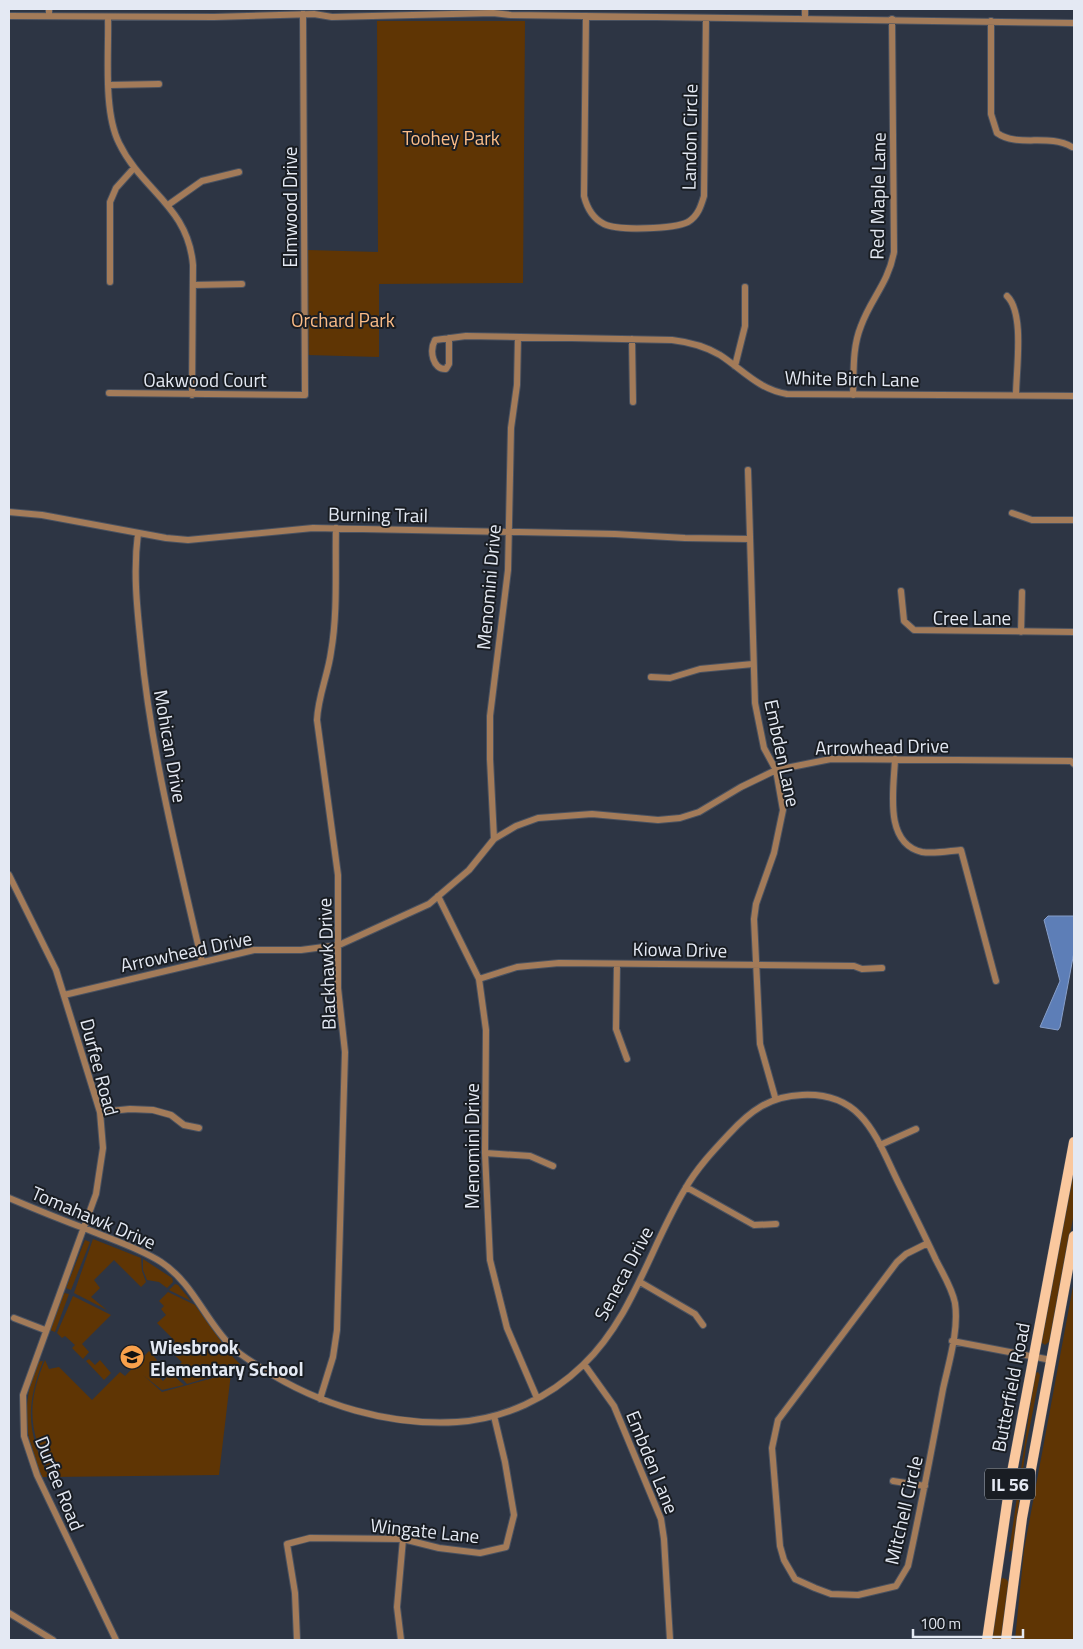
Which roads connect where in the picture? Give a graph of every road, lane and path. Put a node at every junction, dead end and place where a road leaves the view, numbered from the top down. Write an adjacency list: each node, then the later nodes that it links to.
1 (49, 9): 8 (street)
2 (225, 9): 11 (street)
3 (805, 9): 13 (street)
4 (314, 11): 5 (street); 6 (street)
5 (493, 11): 9 (street)
6 (303, 14): 11 (street); 34 (street, Elmwood Drive)
7 (9, 16): 8 (street)
8 (49, 16): 10 (street)
9 (586, 16): 12 (street); 12 (street, Landon Circle)
10 (108, 17): 11 (street); 18 (street)
11 (226, 17)
12 (706, 18): 13 (street)
13 (805, 19): 14 (street)
14 (892, 19): 15 (street); 35 (street, Red Maple Lane)
15 (990, 21): 16 (street); 19 (street)
16 (1074, 23)
17 (159, 84): 18 (street)
18 (110, 85): 20 (street)
19 (1072, 147)
20 (134, 168): 22 (street); 23 (street)
21 (239, 172): 22 (street)
22 (168, 204): 25 (street)
23 (110, 282)
24 (242, 284): 25 (street)
25 (193, 285): 33 (street)
26 (745, 287): 31 (street)
27 (1007, 296): 36 (street)
28 (518, 337): 29 (street, White Birch Lane); 30 (street, White Birch Lane); 44 (street, Menomini Drive)
29 (449, 338): 29 (street, White Birch Lane)
30 (632, 339): 31 (street, White Birch Lane); 38 (street)
31 (735, 366): 35 (street, White Birch Lane)
32 (109, 393): 33 (street, Oakwood Court)
33 (192, 395): 34 (street, Oakwood Court)
34 (301, 395)
35 (853, 395): 36 (street, White Birch Lane)
36 (1016, 395): 37 (street, White Birch Lane)
37 (1074, 396)
38 (633, 402)
39 (748, 470): 46 (street, Embden Lane)
40 (9, 512): 45 (street, Burning Trail)
41 (1012, 513): 42 (street)
42 (1074, 520)
43 (336, 528): 44 (street, Burning Trail); 45 (street, Burning Trail); 59 (street, Blackhawk Drive)
44 (509, 532): 46 (street, Burning Trail); 56 (street, Menomini Drive)
45 (138, 533): 60 (street, Mohican Drive)
46 (749, 539): 51 (street, Embden Lane)
47 (901, 591): 49 (street, Cree Lane)
48 (1022, 592): 49 (street)
49 (1021, 632): 50 (street, Cree Lane)
50 (1074, 632)
51 (754, 664): 52 (street); 55 (street, Embden Lane)
52 (651, 677)
53 (895, 759): 54 (street, Arrowhead Drive); 55 (street, Arrowhead Drive); 65 (street)
54 (1073, 761)
55 (776, 770): 56 (street, Arrowhead Drive); 62 (street, Embden Lane)
56 (494, 840): 58 (street, Arrowhead Drive)
57 (9, 875): 66 (street, Durfee Road)
58 (438, 896): 59 (street, Arrowhead Drive); 64 (street, Menomini Drive)
59 (339, 944): 60 (street, Arrowhead Drive); 92 (street, Blackhawk Drive)
60 (202, 962): 66 (street, Arrowhead Drive)
61 (617, 964): 62 (street, Kiowa Drive); 64 (street, Kiowa Drive); 67 (street)
62 (754, 965): 63 (street, Kiowa Drive); 68 (street, Embden Lane)
63 (882, 968)
64 (479, 979): 74 (street, Menomini Drive)
65 (996, 981)
66 (64, 995): 69 (street, Durfee Road)
67 (627, 1059)
68 (775, 1097): 73 (street, Seneca Drive); 76 (street, Seneca Drive)
69 (100, 1112): 70 (street); 79 (street, Durfee Road)
70 (200, 1128)
71 (916, 1129): 73 (street)
72 (1074, 1142): 88 (main road, Butterfield Road / IL 56)
73 (880, 1145): 81 (street, Seneca Drive)
74 (485, 1153): 75 (street); 91 (street, Menomini Drive)
75 (553, 1166)
76 (686, 1187): 78 (street); 82 (street, Seneca Drive)
77 (9, 1198): 79 (street, Tomahawk Drive)
78 (776, 1224)
79 (84, 1228): 85 (street, Durfee Road); 87 (street, Tomahawk Drive)
80 (1074, 1236): 89 (main road, Butterfield Road / IL 56)
81 (928, 1243): 86 (street, Mitchell Circle); 95 (street, Mitchell Circle)
82 (640, 1282): 84 (street); 90 (street, Seneca Drive)
83 (14, 1318): 85 (street)
84 (703, 1325)
85 (45, 1330): 99 (street, Durfee Road)
86 (952, 1341): 88 (street); 95 (street, Mitchell Circle)
87 (244, 1357): 92 (street, Seneca Drive)
88 (1033, 1357): 89 (street); 103 (main road, Butterfield Road / IL 56)
89 (1051, 1360): 104 (main road, Butterfield Road / IL 56)
90 (584, 1364): 91 (street, Seneca Drive); 102 (street, Embden Lane)
91 (537, 1398): 93 (street, Seneca Drive)
92 (320, 1399): 93 (street, Seneca Drive)
93 (494, 1416): 96 (street, Wingate Lane)
94 (893, 1481): 95 (street)
95 (925, 1486)
96 (403, 1540): 100 (street, Wingate Lane); 101 (street)
97 (9, 1613): 98 (street)
98 (54, 1640)
99 (116, 1640)
100 (297, 1640)
101 (401, 1640)
102 (670, 1640)
103 (988, 1640)
104 (1006, 1640)

